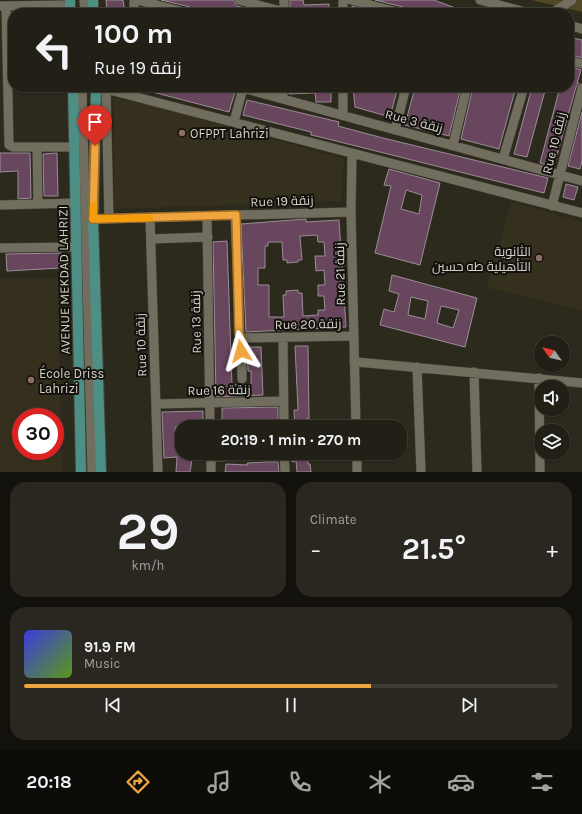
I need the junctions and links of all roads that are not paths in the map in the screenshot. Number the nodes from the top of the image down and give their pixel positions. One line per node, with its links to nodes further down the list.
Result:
1 (136, 0): 8 (street)
2 (239, 0): 9 (street)
3 (351, 0): 10 (street)
4 (480, 0): 11 (street)
5 (572, 0): 12 (street)
6 (72, 4): 7 (street)
7 (3, 6): 31 (street)
8 (168, 8)
9 (269, 8)
10 (382, 8)
11 (510, 8)
12 (560, 8)
13 (582, 88): 37 (street, Rue 10 زنقة)
14 (73, 92): 33 (main road, AVENUE MEKDAD LAHRIZI)
15 (82, 92): 73 (street)
16 (87, 92): 74 (street)
17 (100, 92): 49 (street)
18 (100, 92): 48 (main road)
19 (134, 92): 29 (street)
20 (240, 92): 29 (street)
21 (256, 92): 27 (street, Rue 3 زنقة)
22 (283, 92): 27 (street)
23 (343, 92): 28 (street)
24 (405, 92): 30 (street)
25 (466, 92): 32 (street)
26 (523, 92): 36 (street)
27 (283, 99): 28 (street, Rue 3 زنقة)
28 (342, 115): 30 (street, Rue 3 زنقة)
29 (234, 122): 35 (street)
30 (394, 130): 32 (street, Rue 3 زنقة)
31 (4, 136): 34 (street)
32 (453, 145): 36 (street, Rue 3 زنقة)
33 (74, 147): 34 (street); 39 (main road, AVENUE MEKDAD LAHRIZI)
34 (36, 148): 40 (street)
35 (352, 153): 42 (street); 43 (street, Rue 21 زنقة)
36 (503, 159): 37 (street, Rue 3 زنقة)
37 (560, 175): 38 (street, Rue 3 زنقة); 42 (street, Rue 10 زنقة)
38 (582, 181)
39 (76, 203): 40 (street); 52 (main road, AVENUE MEKDAD LAHRIZI)
40 (38, 204): 41 (street)
41 (0, 205)
42 (552, 206): 44 (street)
43 (351, 212): 45 (street, Rue 19 زنقة); 54 (street, Rue 21 زنقة)
44 (582, 213)
45 (236, 215): 46 (street, Rue 19 زنقة); 56 (street)
46 (207, 216): 47 (street, Rue 19 زنقة); 50 (street, Rue 13 زنقة)
47 (150, 218): 49 (street, Rue 19 زنقة); 51 (street, Rue 10 زنقة)
48 (93, 219): 49 (street, Rue 19 زنقة); 75 (main road)
49 (109, 219)
50 (208, 237): 51 (street); 64 (street, Rue 13 زنقة)
51 (151, 239): 65 (street, Rue 10 زنقة)
52 (76, 247): 53 (street); 72 (main road, AVENUE MEKDAD LAHRIZI)
53 (0, 248)
54 (354, 336): 55 (street, Rue 20 زنقة); 57 (street, Rue 21 زنقة)
55 (283, 337): 56 (street, Rue 20 زنقة); 63 (street)
56 (241, 338): 61 (street)
57 (354, 360): 58 (street); 68 (street, Rue 21 زنقة)
58 (417, 367): 59 (street); 80 (street)
59 (474, 372): 60 (street); 81 (street)
60 (539, 378): 62 (street); 82 (street)
61 (242, 379)
62 (582, 383)
63 (283, 402): 64 (street, Rue 16 زنقة); 67 (street)
64 (210, 403): 65 (street, Rue 16 زنقة); 66 (street, Rue 13 زنقة)
65 (156, 404): 76 (street, Rue 10 زنقة)
66 (210, 420)
67 (284, 420)
68 (356, 420)
69 (211, 460): 77 (street)
70 (284, 460): 78 (street)
71 (357, 460): 79 (street)
72 (81, 472)
73 (92, 472)
74 (97, 472)
75 (101, 472)
76 (158, 472)
77 (211, 472)
78 (285, 472)
79 (357, 472)
80 (421, 472)
81 (477, 472)
82 (540, 472)

